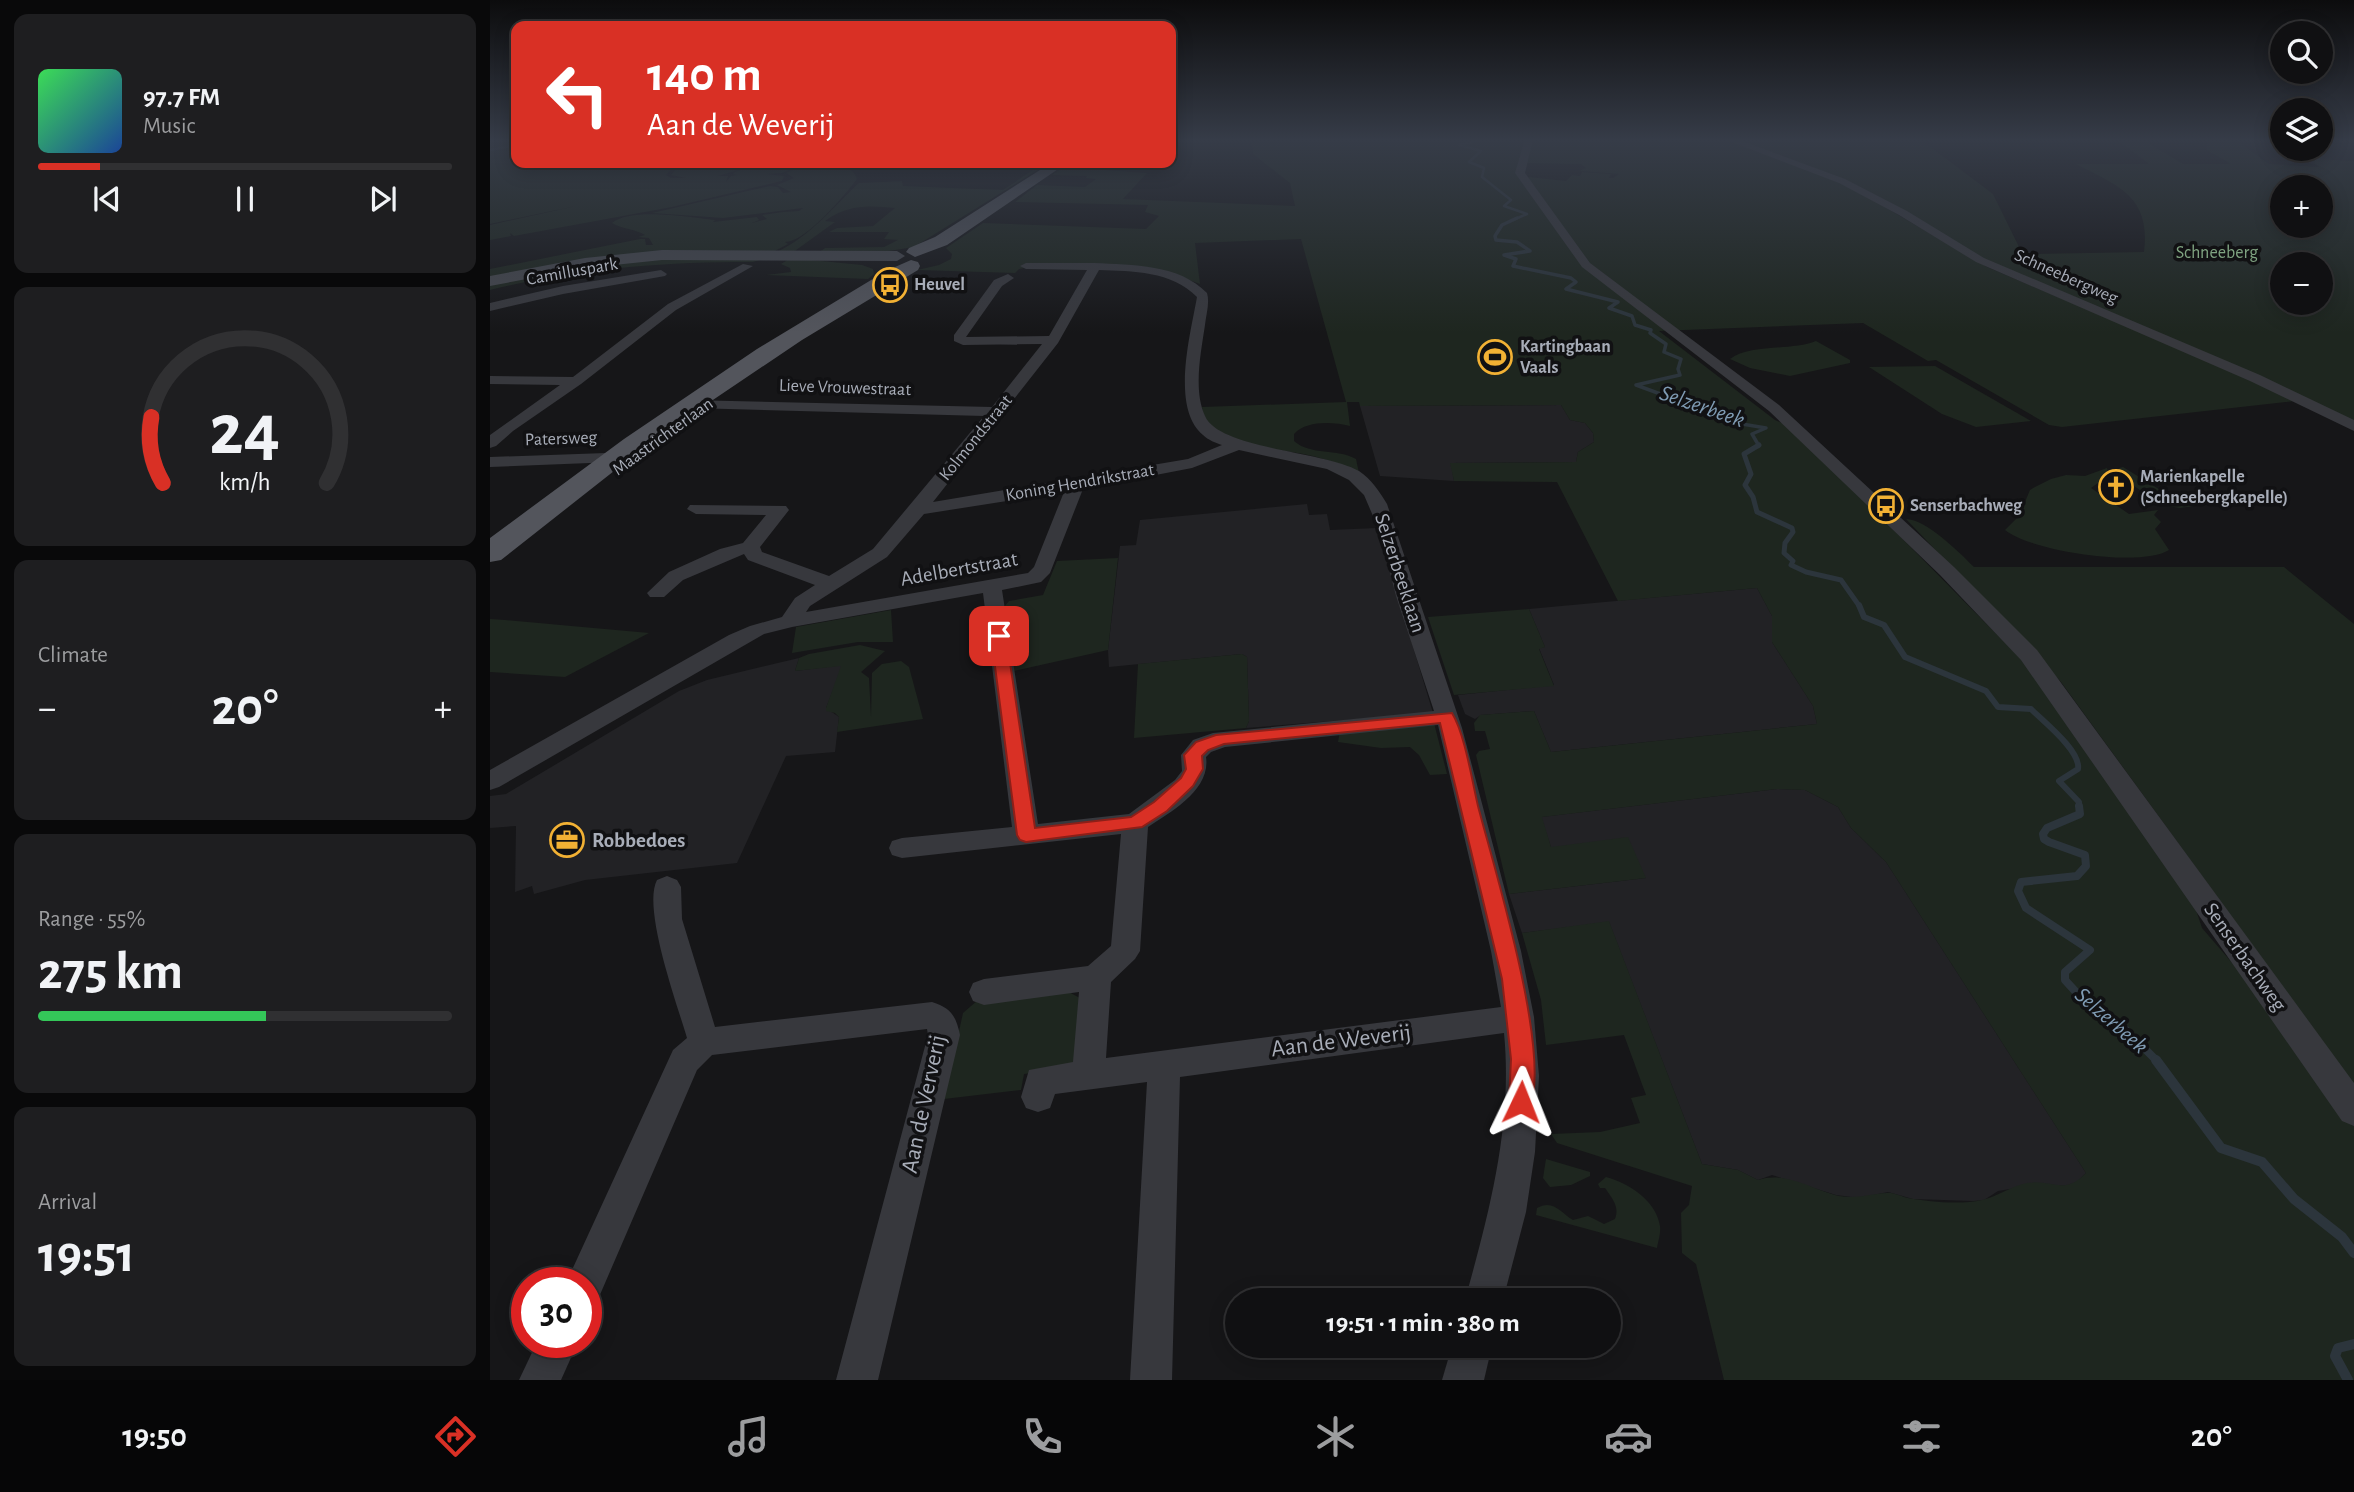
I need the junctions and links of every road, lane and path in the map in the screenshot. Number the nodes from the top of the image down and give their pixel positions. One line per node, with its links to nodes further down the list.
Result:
1 (996, 203): 4 (main road, Maastrichterlaan)
2 (1541, 203): 46 (street, Senserbachweg)
3 (1885, 203): 17 (street, Schneebergweg)
4 (908, 259): 10 (main road); 15 (main road, Maastrichterlaan)
5 (747, 266): 14 (street)
6 (1026, 266): 7 (street, Selzerbeeklaan)
7 (1094, 268): 12 (street, Kolmondstraat); 20 (street, Selzerbeeklaan)
8 (661, 274): 11 (street, Camilluspark)
9 (1008, 278): 12 (street)
10 (490, 281)
11 (490, 307)
12 (1053, 340): 16 (street, Kolmondstraat)
13 (490, 380): 14 (street)
14 (576, 382): 18 (street)
15 (700, 403): 16 (street, Lieve Vrouwestraat); 21 (main road, Maastrichterlaan)
16 (997, 412): 25 (street, Kolmondstraat)
17 (2354, 426)
18 (498, 428): 19 (street)
19 (490, 443)
20 (1238, 445): 23 (street, Koning Hendrikstraat); 33 (street, Selzerbeeklaan)
21 (625, 457): 22 (street, Patersweg); 27 (main road, Maastrichterlaan); 28 (main road, Maastrichterlaan)
22 (490, 461)
23 (1076, 485): 25 (street, Koning Hendrikstraat); 30 (street, Adelbertstraat)
24 (696, 509): 26 (street)
25 (918, 509): 29 (street, Kolmondstraat)
26 (750, 547): 29 (street); 31 (street)
27 (490, 553)
28 (490, 569)
29 (831, 584): 32 (street, Kolmondstraat)
30 (992, 587): 32 (street, Adelbertstraat); 36 (street)
31 (657, 593)
32 (790, 621): 34 (street)
33 (1447, 717): 35 (street); 41 (street, Selzerbeeklaan)
34 (490, 781)
35 (1135, 823): 36 (street); 39 (street)
36 (1026, 835): 37 (street)
37 (902, 848)
38 (667, 887): 42 (street)
39 (1096, 978): 40 (street); 44 (street)
40 (984, 992)
41 (1517, 1018): 43 (street, Aan de Weverij); 48 (street, Selzerbeeklaan)
42 (704, 1042): 47 (street); 52 (street, Aan de Ververij)
43 (1164, 1065): 44 (street, Aan de Weverij); 53 (street)
44 (1088, 1073): 45 (street, Aan de Weverij)
45 (1038, 1097)
46 (2354, 1110)
47 (591, 1267)
48 (1487, 1288)
49 (550, 1358): 51 (street)
50 (1469, 1358): 54 (street)
51 (540, 1380)
52 (857, 1380)
53 (1151, 1380)
54 (1463, 1380)

